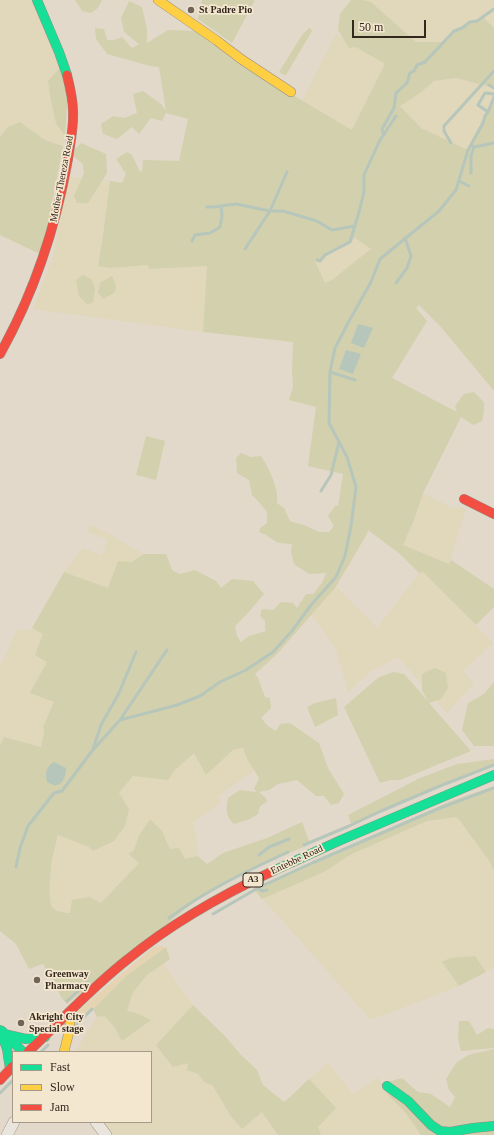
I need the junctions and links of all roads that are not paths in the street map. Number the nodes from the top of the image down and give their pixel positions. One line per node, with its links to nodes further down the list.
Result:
1 (37, 0): 4 (street, Mother Thereza Road)
2 (158, 0): 3 (street)
3 (291, 92)
4 (0, 354)
5 (464, 499): 6 (street)
6 (494, 514)
7 (494, 775): 8 (street, Entebbe Road / A3)
8 (70, 1011): 10 (street, Entebbe Road / A3); 13 (street)
9 (1, 1031): 10 (street); 11 (street); 14 (street)
10 (45, 1037): 12 (street, A3)
11 (22, 1051)
12 (29, 1051)
13 (64, 1051)
14 (12, 1068): 15 (street)
15 (0, 1080)
16 (386, 1086): 19 (street)
17 (13, 1123): 20 (street)
18 (97, 1123): 21 (street)
19 (494, 1126)
20 (7, 1135)
21 (106, 1135)

